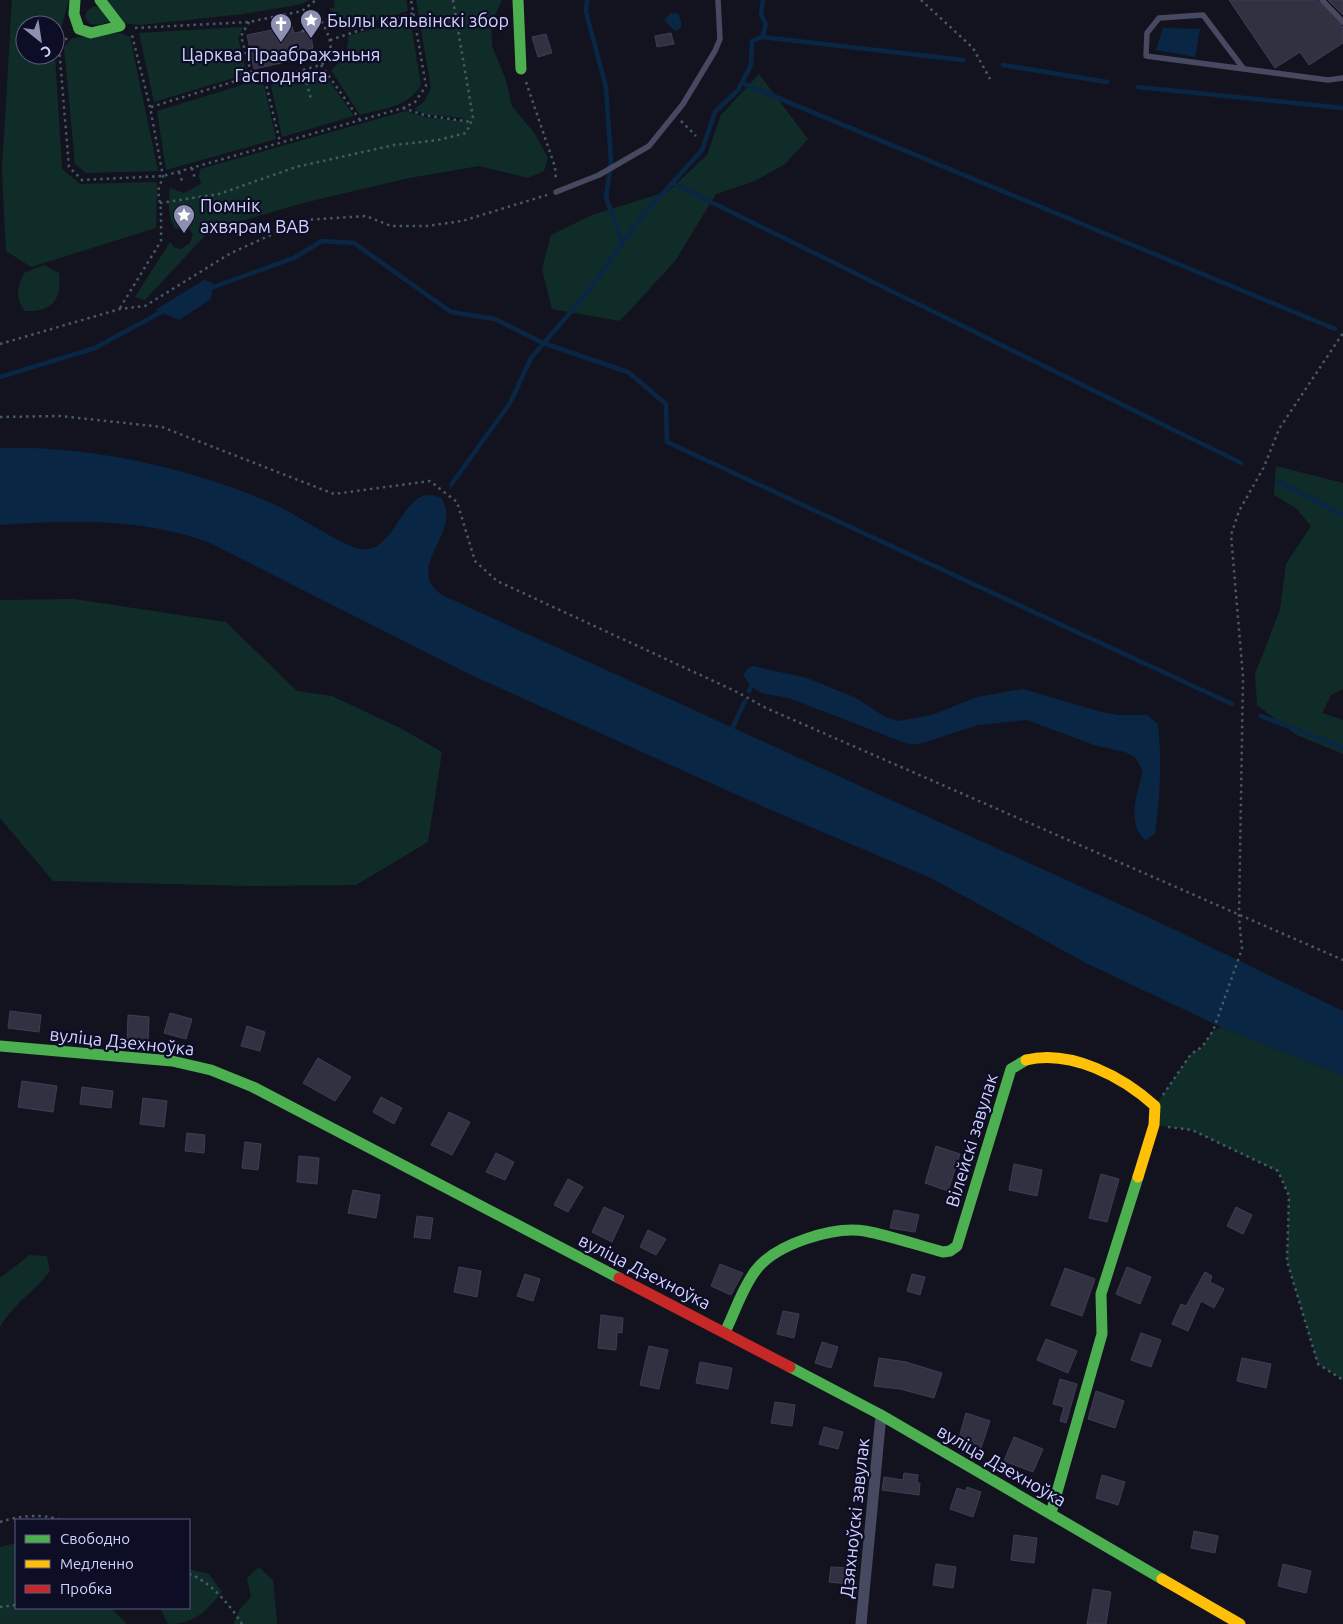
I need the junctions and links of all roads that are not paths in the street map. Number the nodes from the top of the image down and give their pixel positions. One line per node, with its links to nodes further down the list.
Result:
1 (75, 0): 2 (street)
2 (100, 0)
3 (518, 0): 7 (street)
4 (718, 0): 10 (lane)
5 (1322, 0): 6 (lane)
6 (1343, 22)
7 (521, 68)
8 (1243, 68): 8 (lane); 9 (lane)
9 (1343, 78)
10 (556, 192)
11 (0, 1046): 12 (street, вуліца Дзехноўка)
12 (725, 1332): 13 (street, вуліца Дзехноўка); 14 (street, Вілейскі завулак)
13 (881, 1415): 14 (street, вуліца Дзехноўка); 15 (street, Дзяхноўскі завулак)
14 (1051, 1513): 16 (street, вуліца Дзехноўка)
15 (861, 1624)
16 (1240, 1624)

